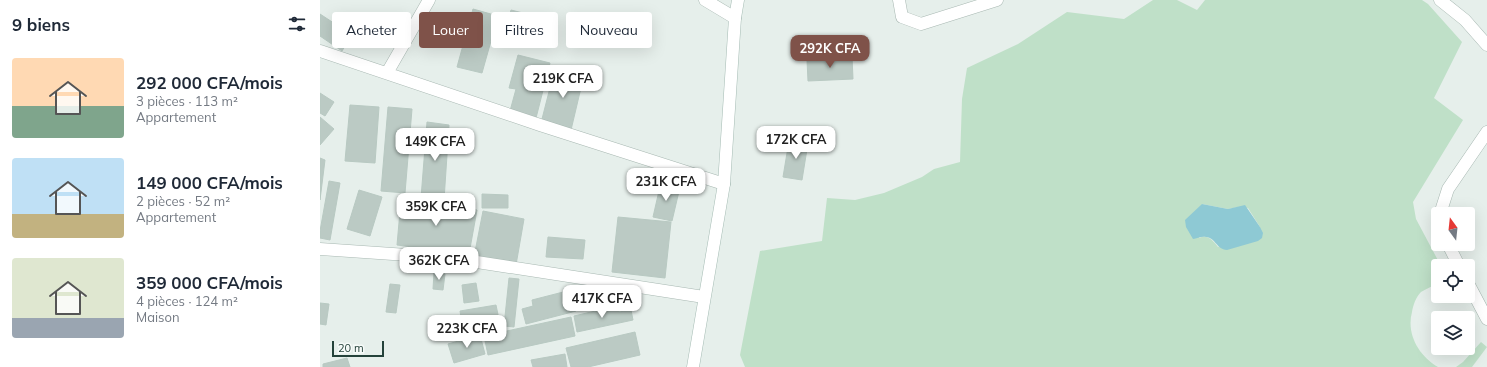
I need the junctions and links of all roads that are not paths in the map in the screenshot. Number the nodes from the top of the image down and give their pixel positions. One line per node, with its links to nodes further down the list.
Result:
1 (429, 0): 10 (street)
2 (705, 0): 7 (street)
3 (738, 0): 7 (street)
4 (900, 0): 5 (street)
5 (998, 0)
6 (1440, 0): 8 (street)
7 (735, 18): 12 (street)
8 (1487, 45)
9 (320, 51): 10 (street)
10 (387, 73): 12 (street)
11 (1487, 132): 13 (street)
12 (724, 184): 16 (street)
13 (1442, 207)
14 (320, 249): 16 (street)
15 (1475, 296): 17 (street)
16 (704, 297): 18 (street)
17 (1487, 319)
18 (693, 367)

